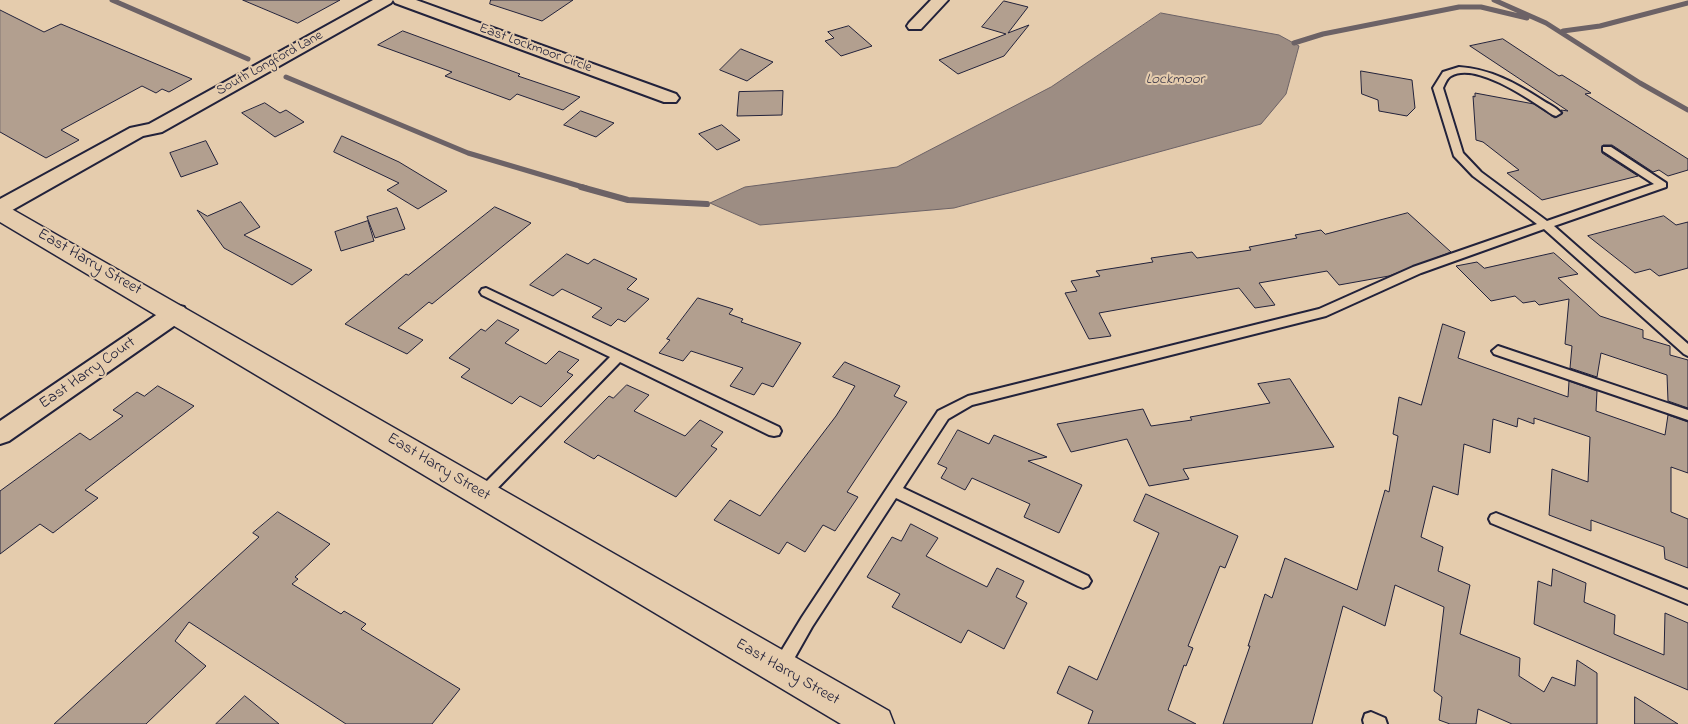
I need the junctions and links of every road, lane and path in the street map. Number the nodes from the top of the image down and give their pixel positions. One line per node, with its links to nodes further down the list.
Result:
1 (385, 0): 8 (street, South Longford Lane)
2 (401, 0): 5 (street, East Lockmoor Circle)
3 (940, 0): 4 (street)
4 (916, 26)
5 (670, 98)
6 (1556, 113): 9 (lane)
7 (1607, 149): 9 (lane)
8 (0, 210): 11 (main road, East Harry Street)
9 (1546, 225): 13 (lane); 18 (lane)
10 (486, 292): 14 (lane)
11 (176, 313): 17 (street, East Harry Court); 19 (main road, East Harry Street)
12 (1498, 351): 15 (lane)
13 (1688, 351)
14 (619, 356): 16 (lane); 19 (lane)
15 (1688, 415)
16 (774, 431)
17 (0, 434)
18 (895, 491): 21 (lane); 23 (lane)
19 (482, 495): 23 (main road, East Harry Street)
20 (1496, 519): 22 (lane)
21 (1083, 581)
22 (1688, 597)
23 (780, 669): 24 (main road, East Harry Street)
24 (876, 724)

